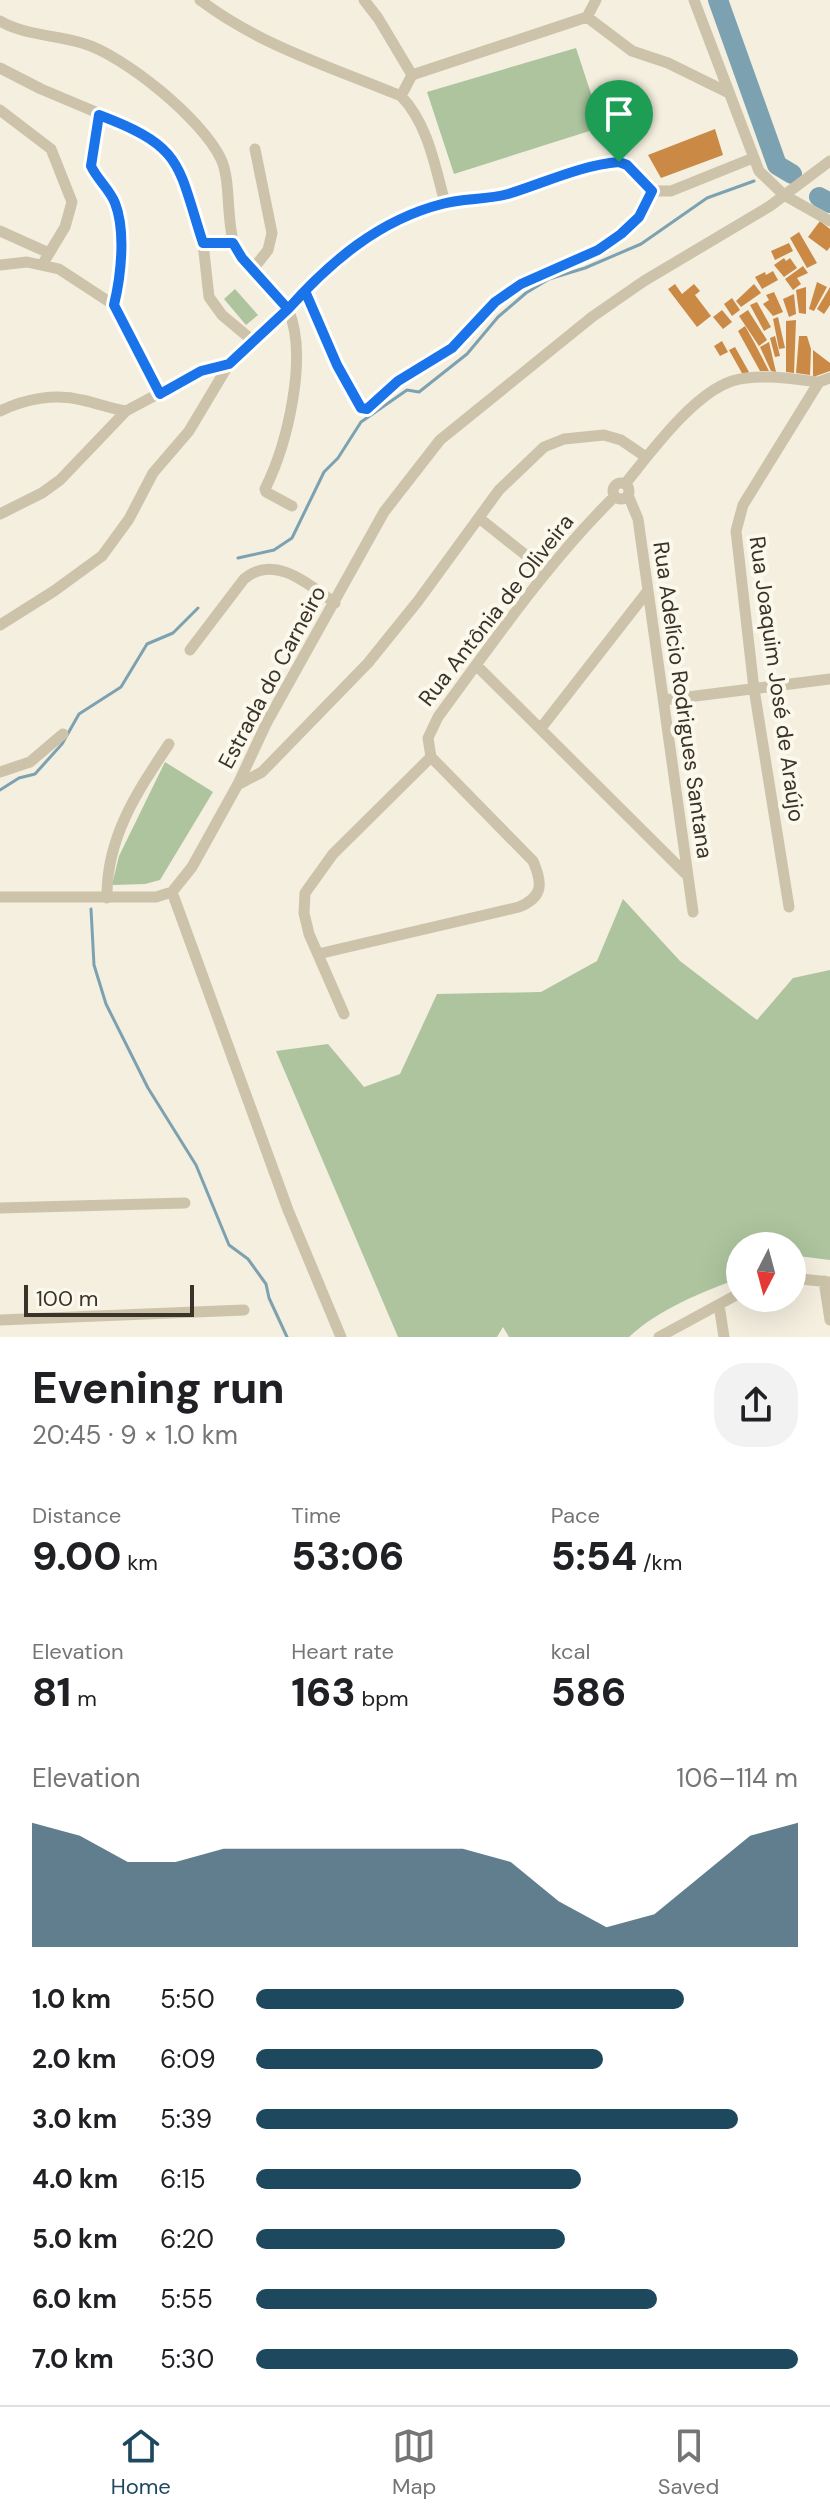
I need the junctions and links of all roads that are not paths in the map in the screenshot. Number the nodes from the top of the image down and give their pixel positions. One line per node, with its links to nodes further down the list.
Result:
1 (200, 0): 10 (street)
2 (364, 0): 8 (street)
3 (596, 0): 5 (street)
4 (694, 0): 9 (street)
5 (587, 17): 8 (street); 9 (street)
6 (0, 21): 22 (street)
7 (0, 68): 12 (street)
8 (412, 75): 10 (street)
9 (729, 93): 14 (street)
10 (401, 96): 18 (street)
11 (0, 110): 23 (street)
12 (99, 115): 21 (street); 28 (street)
13 (255, 149): 26 (street)
14 (753, 158): 16 (street); 17 (street)
15 (830, 161): 17 (street, Estrada do Carneiro)
16 (652, 191): 18 (street); 27 (street)
17 (784, 195): 19 (street); 43 (street, Estrada do Carneiro)
18 (445, 203): 27 (street)
19 (830, 221)
20 (0, 231): 23 (street)
21 (203, 243): 22 (street); 30 (street)
22 (233, 243): 26 (street)
23 (49, 253): 25 (street)
24 (0, 265): 25 (street)
25 (42, 265): 28 (street)
26 (253, 269): 29 (street)
27 (305, 291): 29 (street)
28 (114, 305): 33 (street)
29 (288, 309): 30 (street); 38 (street)
30 (253, 341): 31 (street)
31 (229, 364): 33 (street); 44 (street)
32 (824, 380): 36 (street); 48 (street, Rua Joaquim José de Araújo)
33 (160, 394): 35 (street)
34 (0, 411): 35 (street)
35 (126, 411): 39 (street)
36 (646, 457): 37 (street); 40 (street)
37 (627, 489): 41 (street, Rua Antônia de Oliveira); 42 (street, Rua Adelício Rodrigues Santana)
38 (292, 506)
39 (0, 514)
40 (479, 518): 41 (street); 55 (street)
41 (547, 572): 46 (street, Rua Antônia de Oliveira)
42 (647, 592): 49 (street, Rua Adelício Rodrigues Santana); 50 (street)
43 (335, 603): 45 (street); 55 (street, Estrada do Carneiro)
44 (0, 625)
45 (190, 650)
46 (476, 665): 50 (street); 53 (street, Rua Antônia de Oliveira)
47 (830, 679): 48 (street)
48 (754, 689): 49 (street); 60 (street, Rua Joaquim José de Araújo)
49 (664, 700): 56 (street, Rua Adelício Rodrigues Santana)
50 (541, 728): 56 (street)
51 (63, 734): 54 (street)
52 (169, 744): 59 (street)
53 (431, 757): 62 (street); 62 (street)
54 (0, 772)
55 (238, 784): 57 (street, Estrada do Carneiro)
56 (687, 874): 61 (street, Rua Adelício Rodrigues Santana)
57 (172, 892): 59 (street); 73 (street)
58 (0, 897): 59 (street)
59 (107, 898)
60 (789, 907)
61 (693, 912)
62 (318, 954): 63 (street)
63 (344, 1014)
64 (185, 1203): 65 (street)
65 (0, 1208)
66 (806, 1279): 67 (street)
67 (827, 1281): 72 (street)
68 (726, 1301): 69 (street)
69 (719, 1305): 74 (street); 75 (street)
70 (244, 1310): 71 (street)
71 (0, 1320)
72 (830, 1320)
73 (341, 1337)
74 (659, 1337)
75 (724, 1337)

